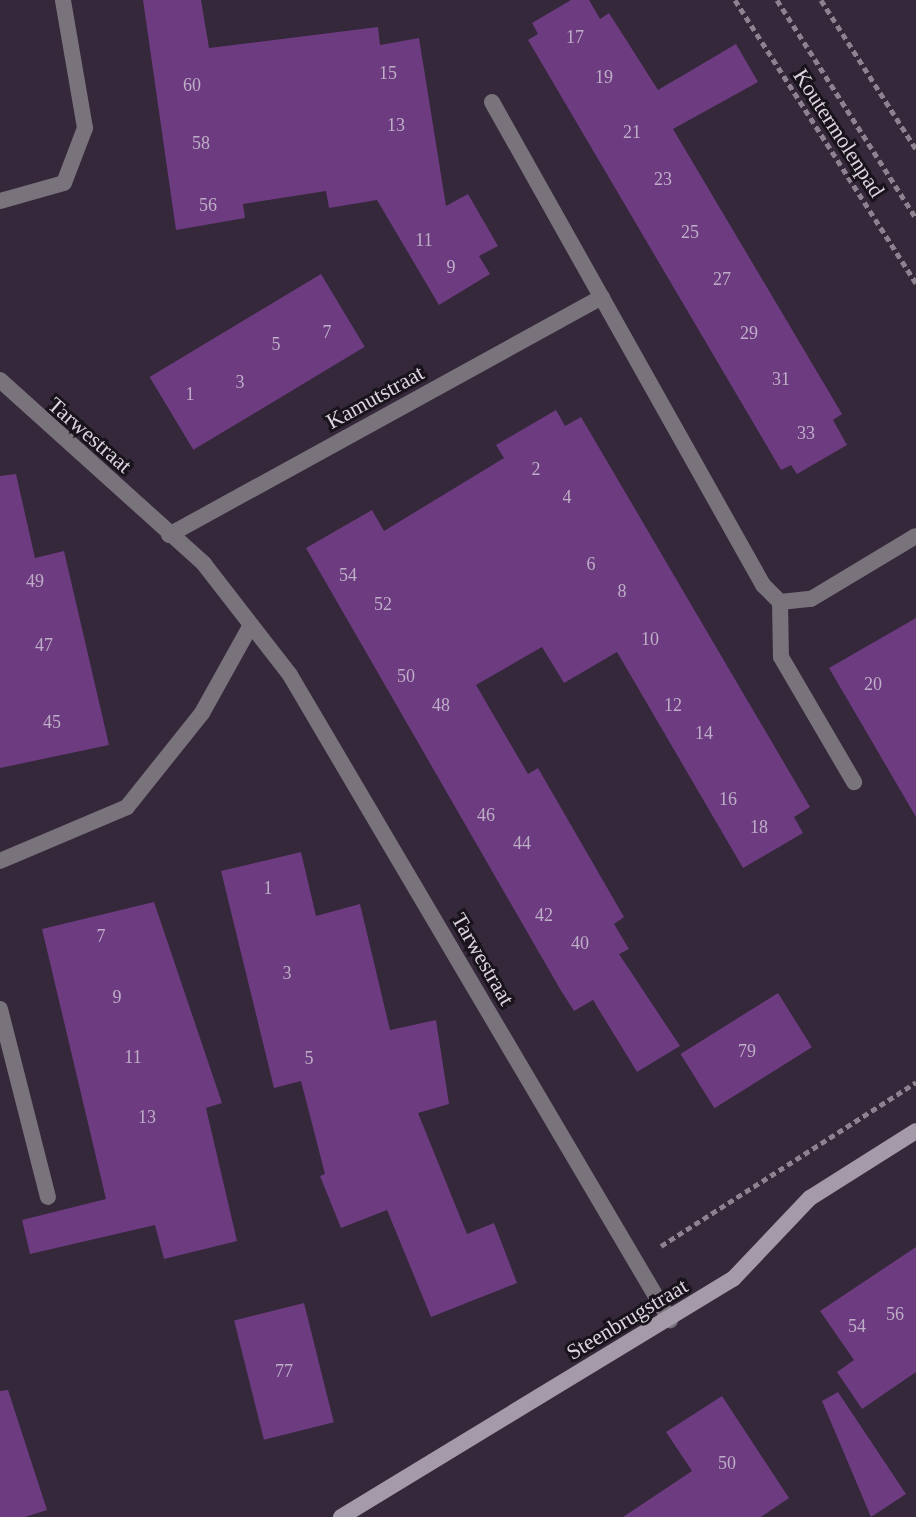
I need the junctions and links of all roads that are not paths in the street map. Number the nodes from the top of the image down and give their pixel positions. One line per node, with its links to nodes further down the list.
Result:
1 (63, 0): 3 (street)
2 (492, 102): 4 (street)
3 (0, 201)
4 (602, 297): 6 (street, Kamutstraat); 8 (street)
5 (0, 380): 6 (street, Tarwestraat)
6 (169, 535): 9 (street, Tarwestraat)
7 (916, 536): 8 (street)
8 (780, 602): 10 (street)
9 (251, 625): 11 (street); 15 (street, Tarwestraat)
10 (854, 782)
11 (0, 861)
12 (0, 1009): 14 (street)
13 (916, 1131): 15 (street, Steenbrugstraat)
14 (48, 1197)
15 (670, 1320): 16 (street, Steenbrugstraat)
16 (341, 1517)

